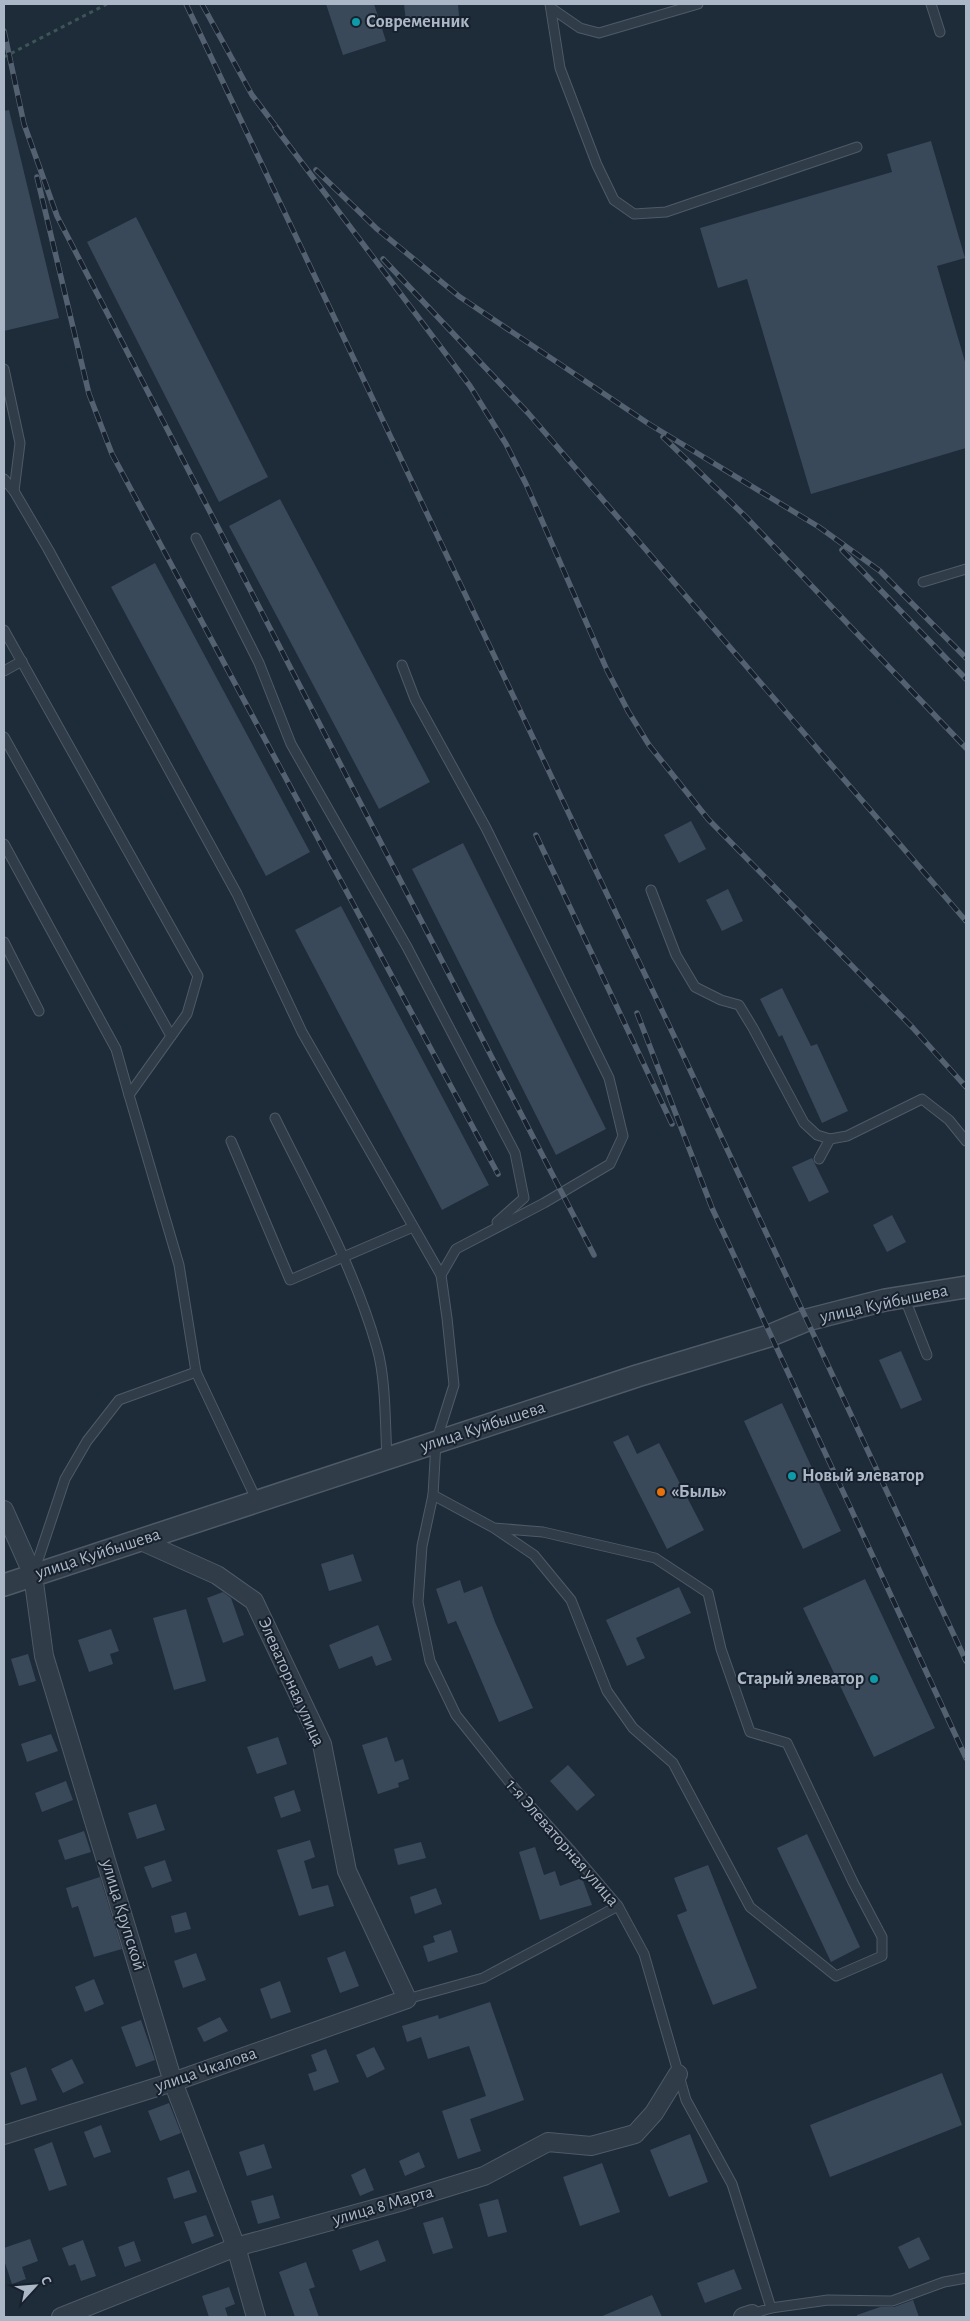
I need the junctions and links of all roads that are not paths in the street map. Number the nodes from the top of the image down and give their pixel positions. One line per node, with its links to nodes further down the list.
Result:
1 (698, 4): 3 (lane)
2 (932, 4): 4 (lane)
3 (551, 6): 5 (lane)
4 (940, 32)
5 (857, 147)
6 (4, 369): 8 (lane)
7 (4, 479): 8 (lane)
8 (14, 491): 28 (lane)
9 (196, 538): 29 (lane)
10 (966, 570): 11 (lane)
11 (923, 582)
12 (4, 630): 13 (lane)
13 (22, 661): 15 (lane); 21 (lane)
14 (402, 665): 29 (lane)
15 (4, 671)
16 (4, 738): 21 (lane)
17 (4, 844): 22 (lane)
18 (650, 890): 24 (lane)
19 (4, 942): 20 (lane)
20 (39, 1011)
21 (171, 1036): 22 (lane)
22 (129, 1095): 35 (lane)
23 (275, 1118): 30 (lane)
24 (830, 1139): 26 (lane); 27 (lane)
25 (232, 1141): 30 (lane)
26 (966, 1141)
27 (819, 1159)
28 (413, 1227): 30 (lane); 31 (lane)
29 (488, 1231): 31 (lane)
30 (344, 1257): 37 (lane)
31 (441, 1275): 36 (lane, 1-я Элеваторная улица)
32 (966, 1287): 33 (street, улица Куйбышева)
33 (905, 1299): 34 (lane); 36 (street, улица Куйбышева)
34 (927, 1355)
35 (196, 1372): 39 (lane); 43 (lane)
36 (436, 1442): 37 (street, улица Куйбышева); 38 (lane, 1-я Элеваторная улица)
37 (387, 1459): 39 (street, улица Куйбышева)
38 (433, 1495): 41 (lane); 45 (lane, 1-я Элеваторная улица)
39 (257, 1502): 42 (street, улица Куйбышева)
40 (4, 1510): 43 (street, улица Крупской)
41 (494, 1528): 41 (lane)
42 (139, 1540): 43 (street, улица Куйбышева); 46 (street, Элеваторная улица)
43 (33, 1575): 44 (street, улица Куйбышева); 48 (street, улица Крупской)
44 (4, 1585)
45 (618, 1906): 46 (lane); 47 (lane, 1-я Элеваторная улица)
46 (407, 1999): 48 (street, улица Чкалова)
47 (678, 2074): 50 (street, улица 8 Марта); 52 (lane, 1-я Элеваторная улица)
48 (173, 2082): 49 (street, улица Чкалова); 50 (street, улица Крупской)
49 (4, 2135)
50 (236, 2247): 54 (street, улица 8 Марта); 55 (street, улица Крупской)
51 (966, 2278): 52 (lane)
52 (771, 2308): 53 (lane)
53 (747, 2316)
54 (61, 2317)
55 (256, 2317)

